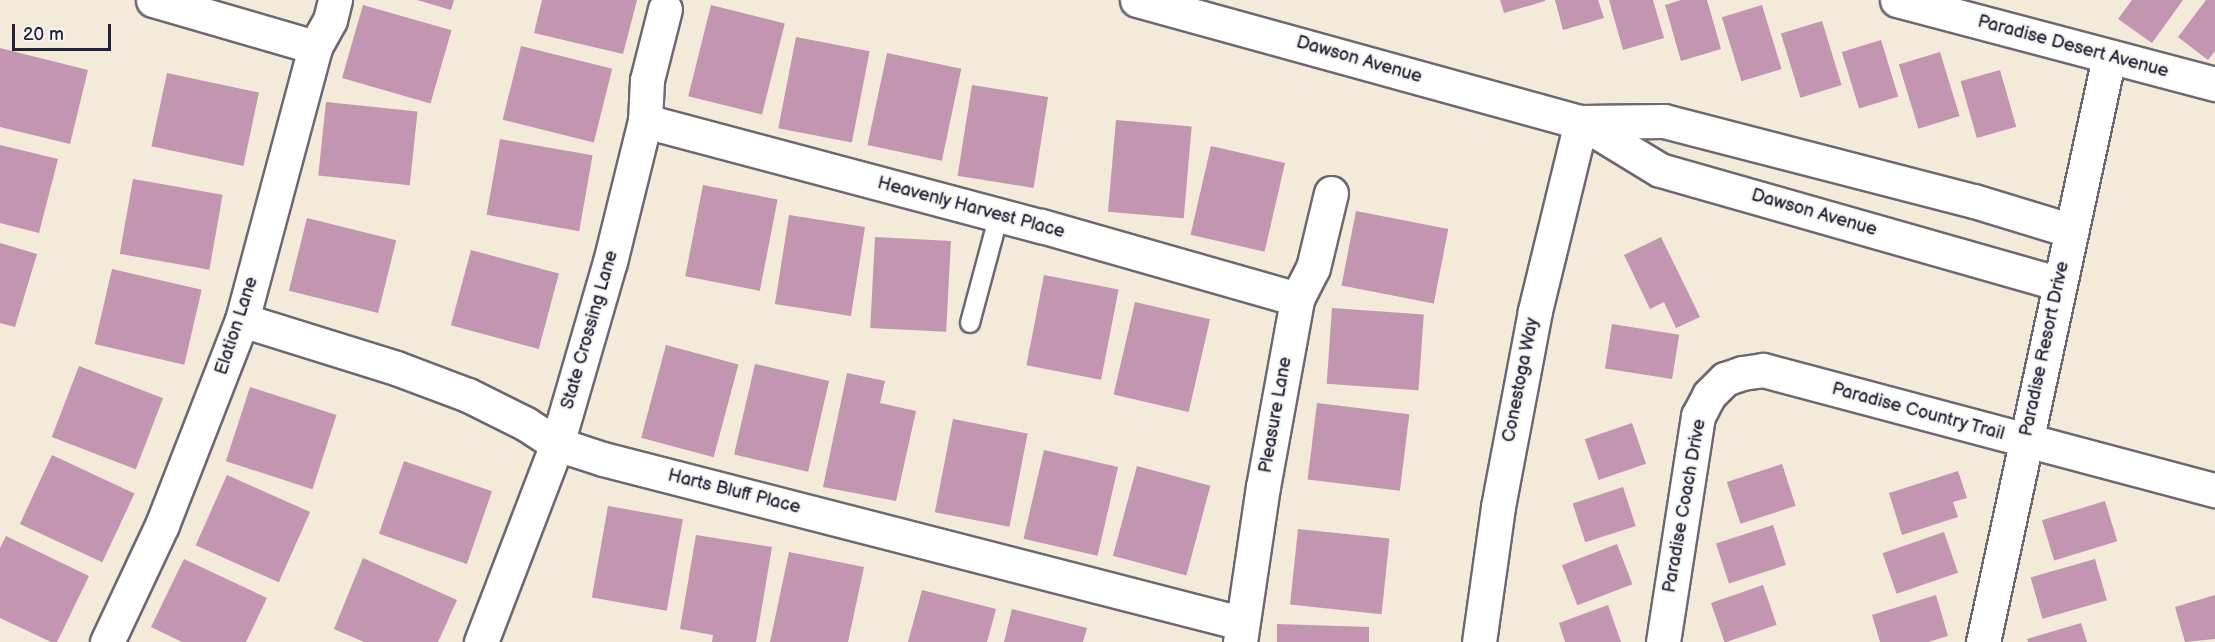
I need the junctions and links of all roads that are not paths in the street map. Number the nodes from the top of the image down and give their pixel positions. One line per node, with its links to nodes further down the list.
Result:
1 (153, 0): 7 (street)
2 (335, 0): 7 (street, Elation Lane)
3 (1137, 0): 11 (street, Dawson Avenue)
4 (1897, 0): 6 (street, Paradise Desert Avenue)
5 (665, 9): 10 (street, State Crossing Lane)
6 (1973, 9): 8 (street, Paradise Desert Avenue)
7 (315, 48): 17 (street, Elation Lane)
8 (2109, 57): 9 (street, Paradise Desert Avenue); 14 (street, Paradise Resort Drive)
9 (2215, 84)
10 (645, 120): 13 (street, Heavenly Harvest Place); 21 (street, State Crossing Lane)
11 (1581, 122): 14 (street, Dawson Avenue); 15 (street, Dawson Avenue); 26 (street, Conestoga Way)
12 (1331, 193): 16 (street, Pleasure Lane)
13 (999, 215): 16 (street, Heavenly Harvest Place); 18 (lane)
14 (2072, 231): 15 (street, Paradise Resort Drive)
15 (2058, 283): 20 (street, Paradise Resort Drive)
16 (1297, 298): 23 (street, Pleasure Lane)
17 (242, 320): 21 (street, Harts Bluff Place); 24 (street, Elation Lane)
18 (969, 323)
19 (1725, 379): 20 (street, Paradise Country Trail); 27 (street, Paradise Coach Drive)
20 (2025, 441): 22 (street, Paradise Country Trail); 28 (street, Paradise Resort Drive)
21 (557, 444): 23 (street, Harts Bluff Place); 25 (street, State Crossing Lane)
22 (2215, 490)
23 (1240, 632)
24 (107, 642)
25 (481, 642)
26 (1479, 642)
27 (1664, 642)
28 (1983, 642)

